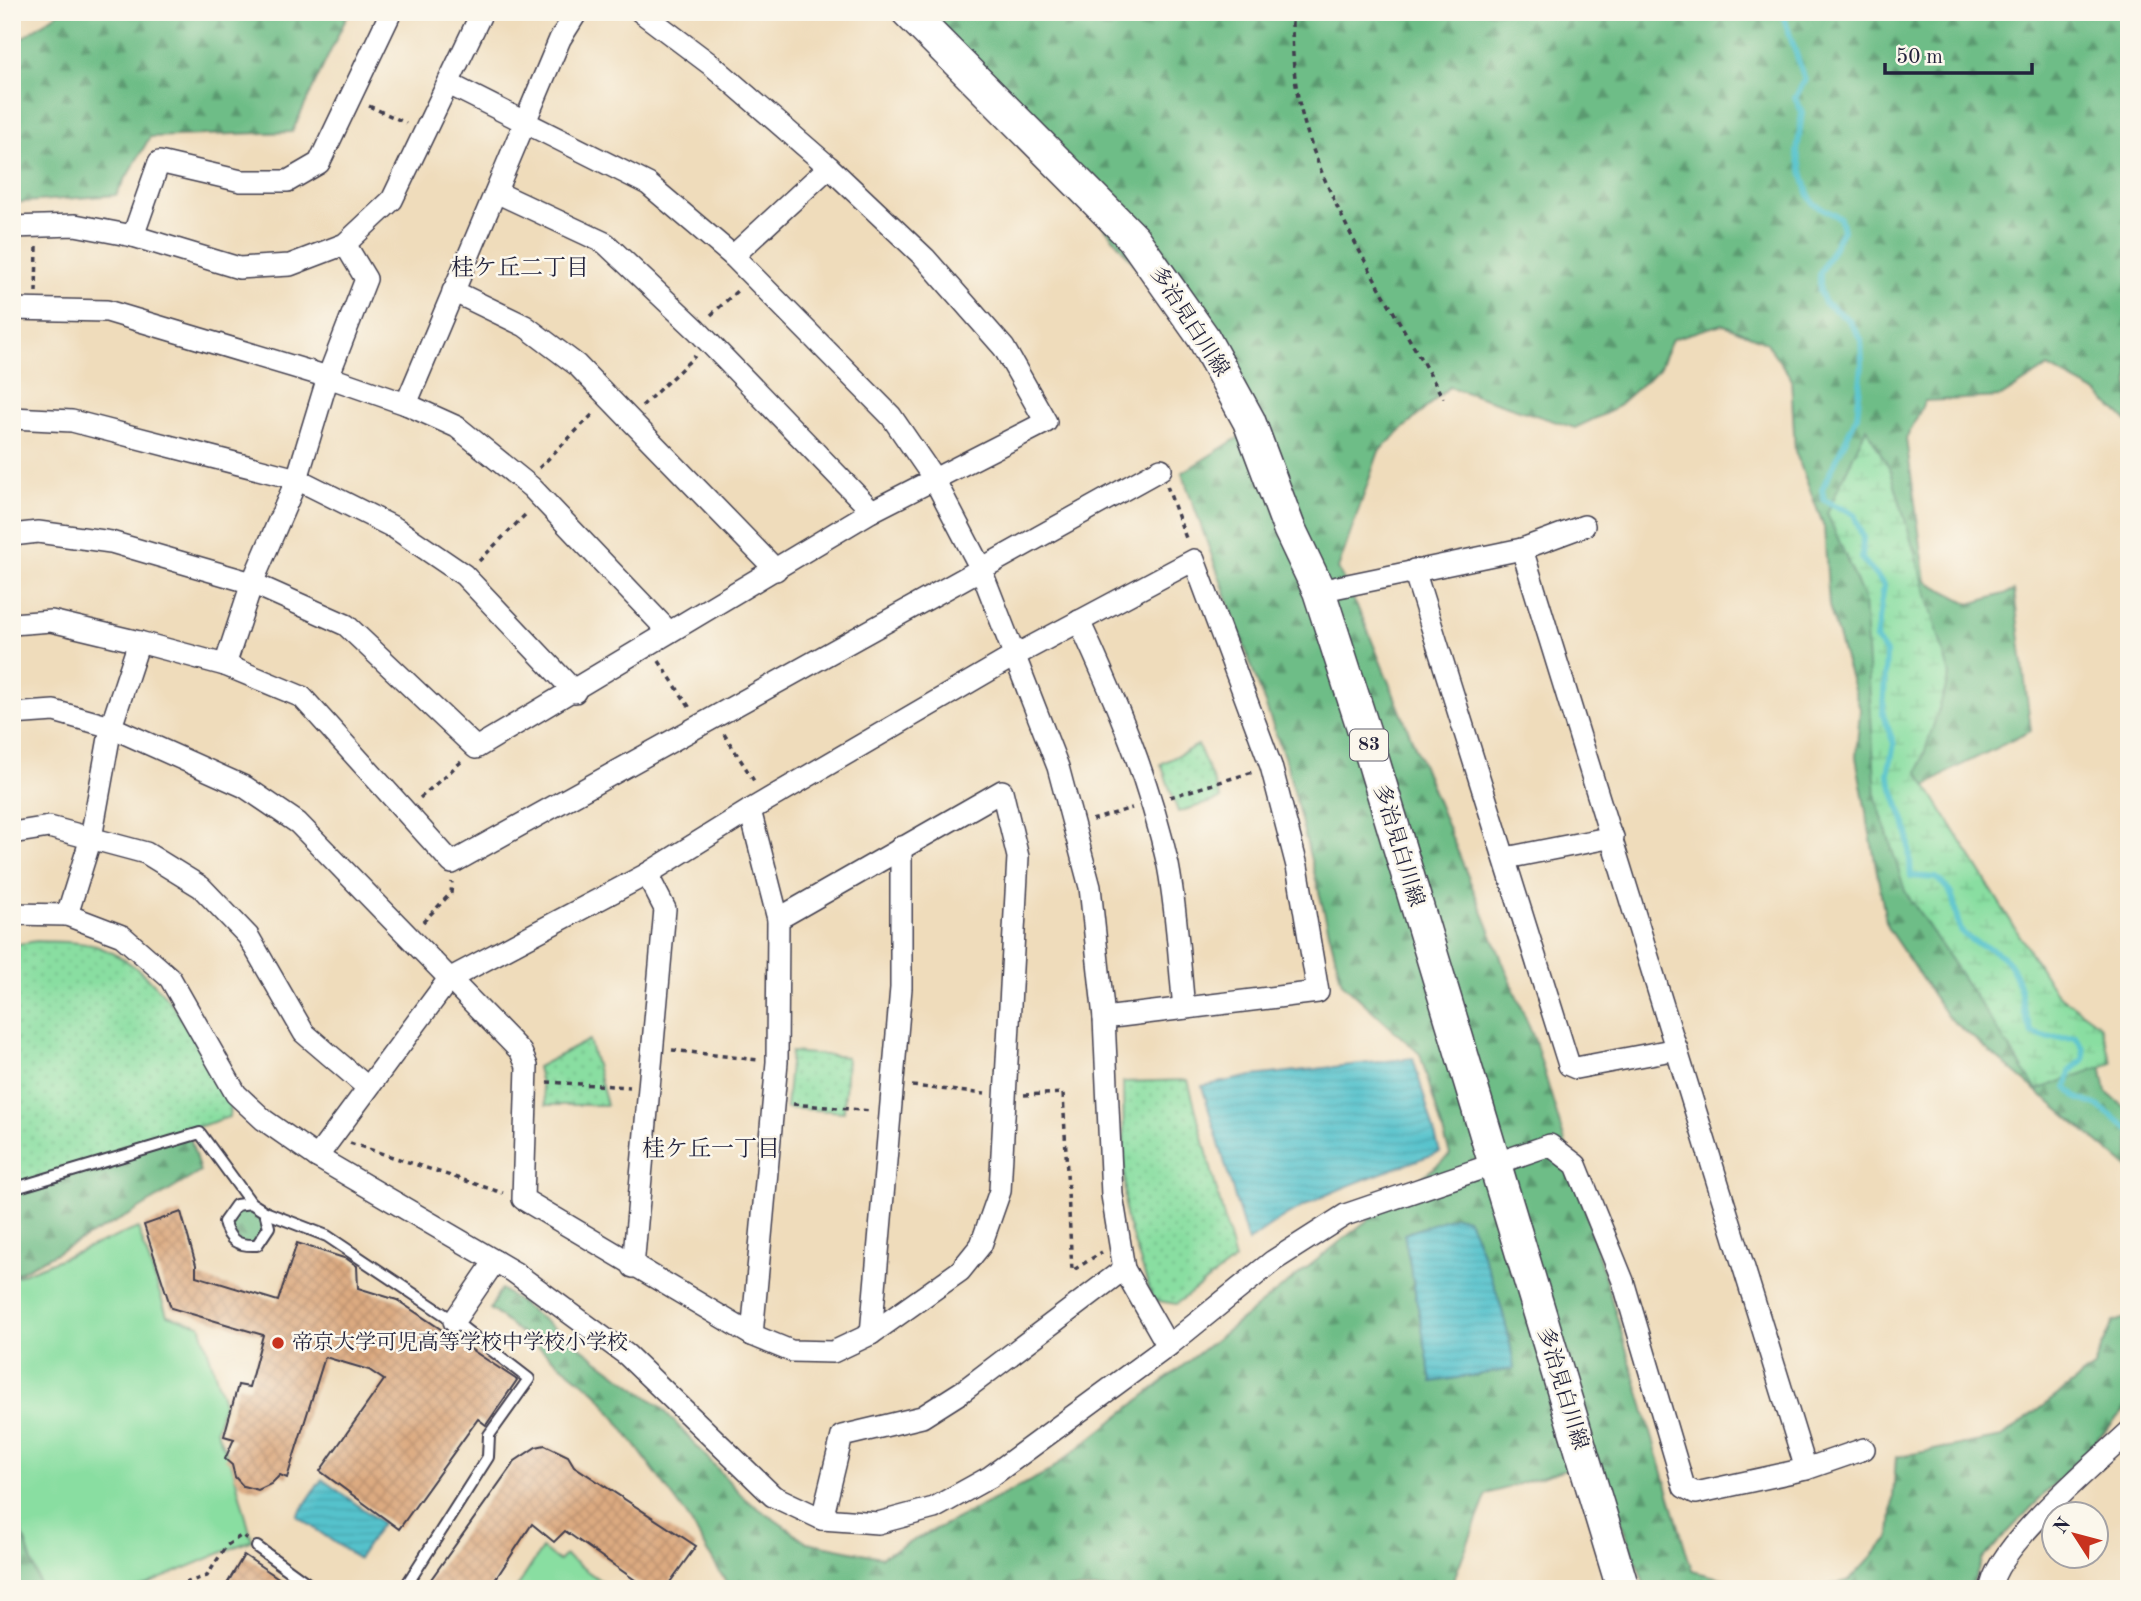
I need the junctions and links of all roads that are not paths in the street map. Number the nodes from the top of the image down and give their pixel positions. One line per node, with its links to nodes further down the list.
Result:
1 (391, 12): 11 (street)
2 (482, 12): 6 (street)
3 (577, 12): 7 (street)
4 (641, 12): 8 (street)
5 (908, 12): 30 (main road, 多治見白川線 / 83)
6 (449, 84): 7 (street); 12 (street)
7 (525, 123): 9 (street); 13 (street)
8 (829, 167): 13 (street); 20 (street)
9 (496, 192): 14 (street); 22 (street)
10 (12, 228): 11 (street)
11 (133, 236): 12 (street)
12 (345, 244): 16 (street)
13 (733, 256): 20 (street)
14 (453, 291): 17 (street); 27 (street)
15 (12, 309): 16 (street)
16 (328, 377): 17 (street); 21 (street)
17 (406, 404): 33 (street)
18 (12, 418): 21 (street)
19 (1161, 469): 26 (street)
20 (933, 477): 22 (street); 26 (street)
21 (297, 479): 29 (street); 37 (street)
22 (872, 510): 27 (street)
23 (1584, 526): 25 (street)
24 (12, 535): 29 (street)
25 (1522, 549): 28 (street); 42 (street)
26 (980, 567): 35 (street); 36 (street)
27 (776, 570): 33 (street)
28 (1414, 570): 30 (street); 45 (street)
29 (252, 583): 36 (street); 37 (street)
30 (1319, 591): 56 (main road, 多治見白川線 / 83)
31 (1079, 621): 35 (street); 51 (street); 51 (street)
32 (12, 624): 34 (street)
33 (669, 632): 37 (street)
34 (139, 642): 36 (street); 39 (street)
35 (1014, 656): 40 (street); 52 (street)
36 (225, 665)
37 (575, 692)
38 (12, 714): 39 (street)
39 (111, 727): 43 (street); 50 (street)
40 (758, 805): 46 (street); 49 (street)
41 (12, 833): 43 (street)
42 (1613, 837): 45 (street); 53 (street)
43 (91, 838): 48 (street); 54 (street)
44 (901, 846): 49 (street); 64 (street); 64 (street)
45 (1506, 858): 53 (street)
46 (647, 874): 50 (street); 61 (street)
47 (12, 914): 48 (street)
48 (67, 915): 55 (street)
49 (778, 919): 65 (street)
50 (449, 979): 54 (street); 61 (street)
51 (1184, 1008): 52 (street)
52 (1104, 1018): 62 (street)
53 (1677, 1049): 69 (street)
54 (367, 1087): 55 (street)
55 (317, 1157): 60 (street)
56 (1493, 1165): 66 (street); 69 (street); 74 (main road, 多治見白川線 / 83)
57 (12, 1189): 58 (lane)
58 (251, 1203): 59 (lane); 59 (lane)
59 (265, 1212): 63 (lane)
60 (495, 1261): 63 (street); 70 (street)
61 (633, 1267): 65 (street)
62 (1124, 1269): 66 (street); 70 (street)
63 (454, 1321): 73 (lane)
64 (871, 1334): 65 (street)
65 (752, 1335)
66 (1168, 1346): 70 (street)
67 (2129, 1432): 75 (street)
68 (1864, 1449): 69 (street)
69 (1806, 1469)
70 (822, 1519)
71 (257, 1547): 72 (lane)
72 (315, 1589)
73 (404, 1589)
74 (1623, 1589)
75 (1991, 1589)

